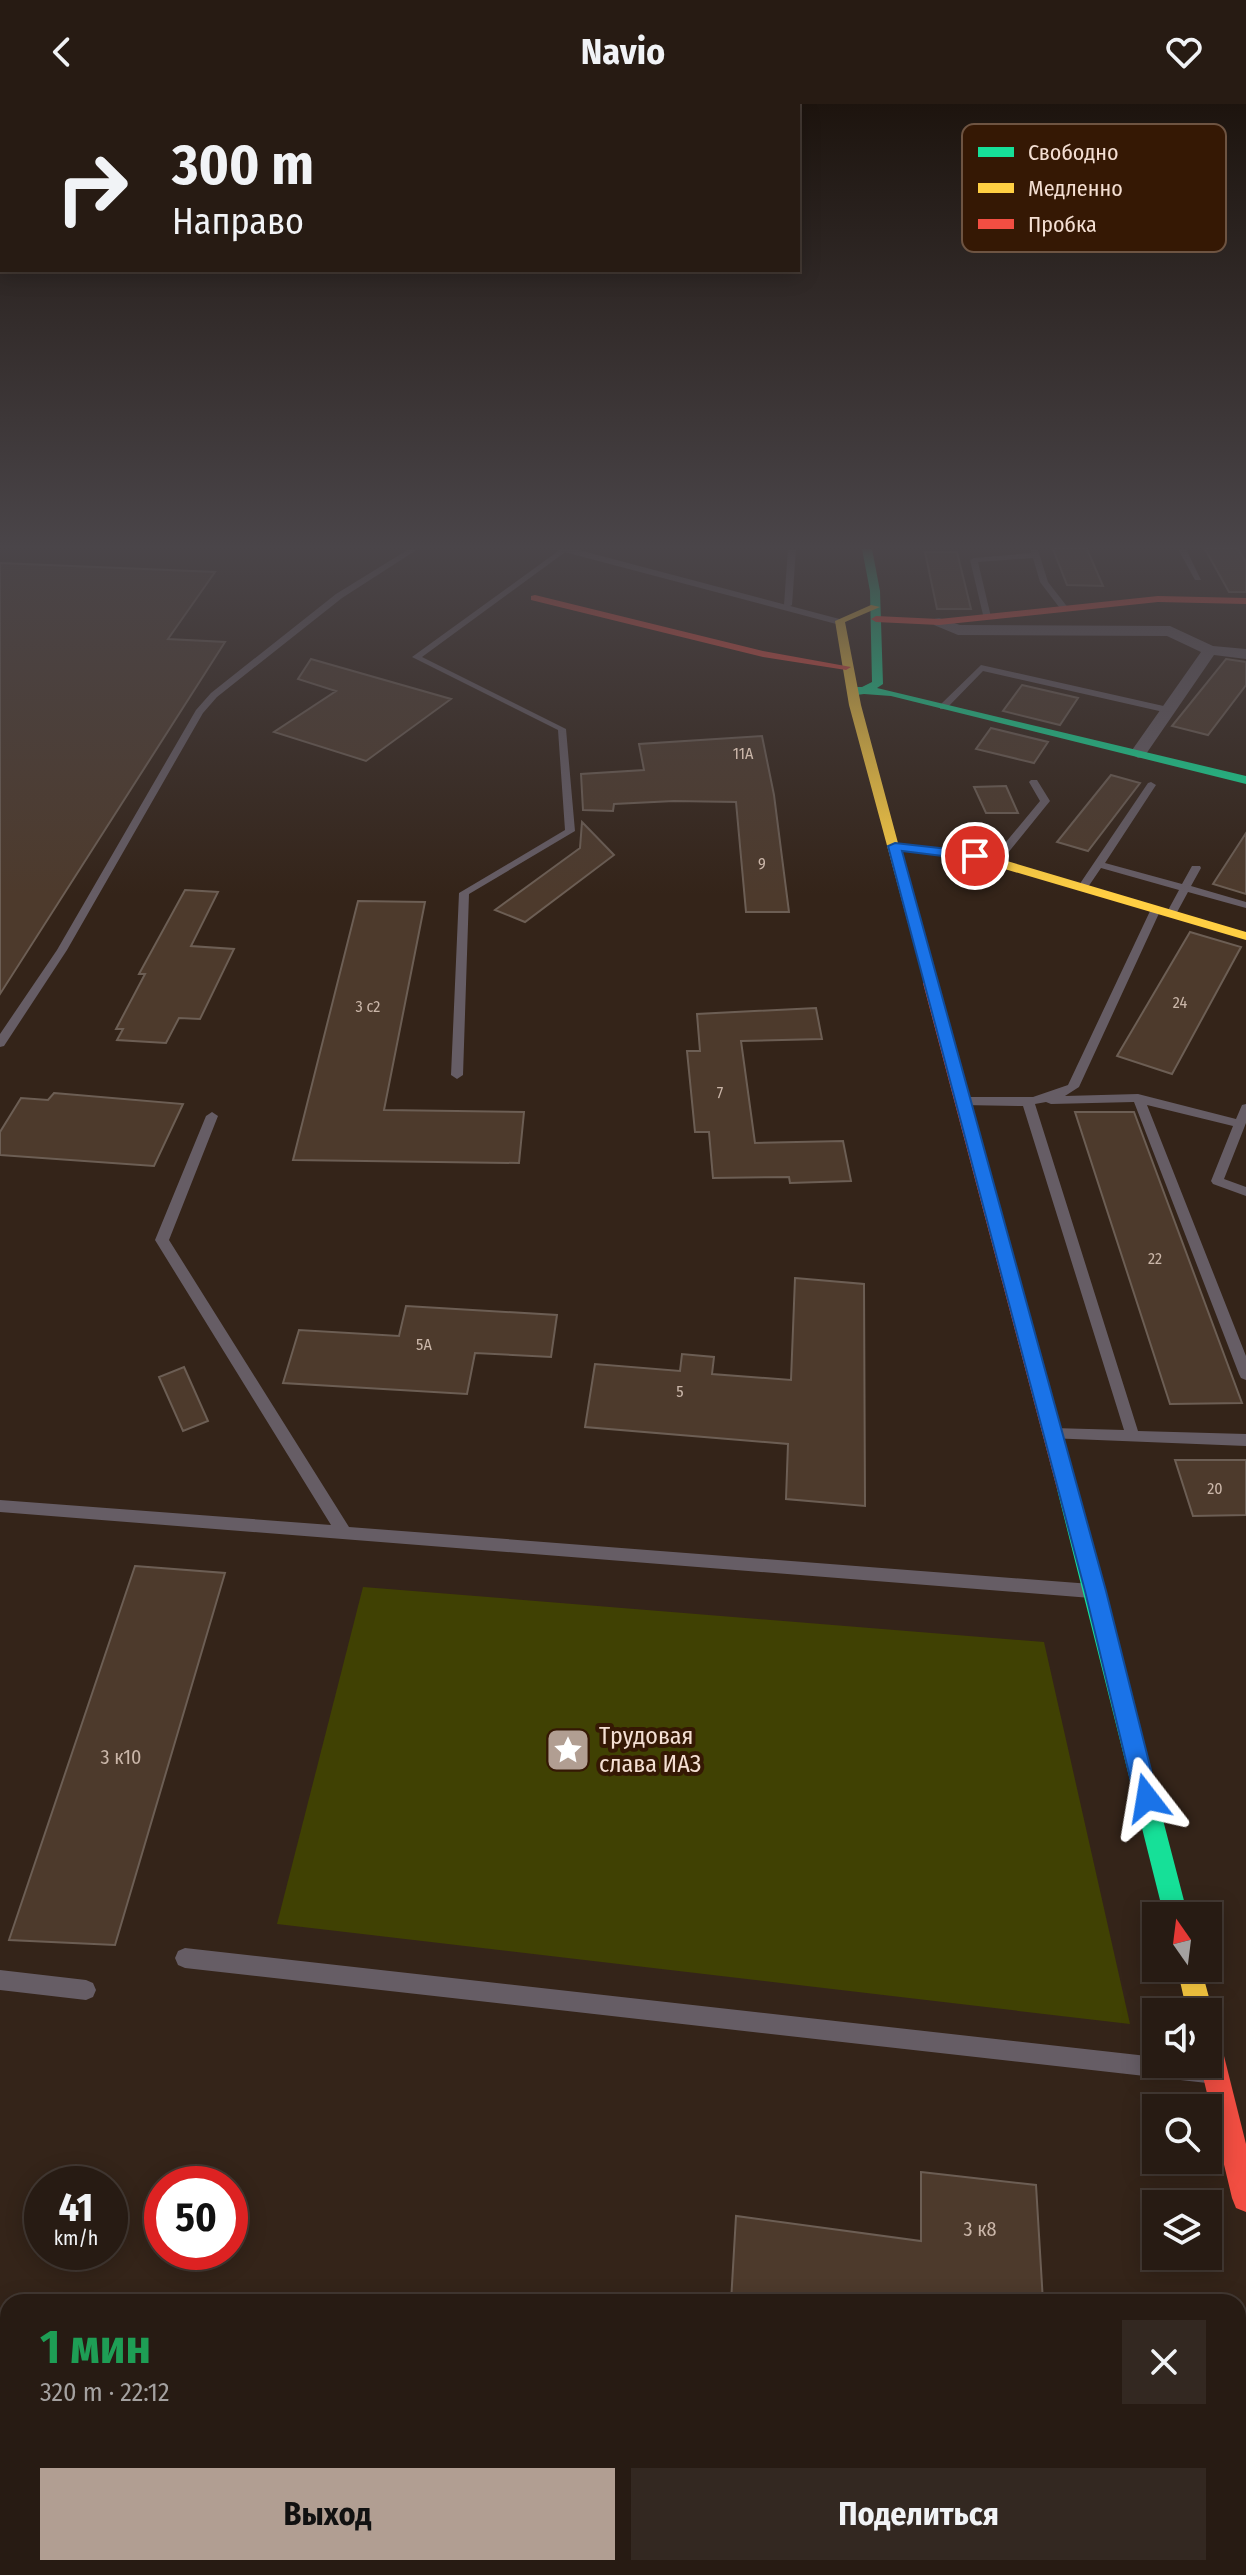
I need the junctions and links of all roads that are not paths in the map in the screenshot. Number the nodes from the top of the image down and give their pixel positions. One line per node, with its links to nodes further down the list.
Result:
1 (253, 664): 23 (lane)
2 (431, 664): 24 (lane)
3 (829, 664): 6 (main road)
4 (877, 664): 7 (main road)
5 (1200, 664): 9 (street)
6 (846, 667): 7 (main road)
7 (855, 692): 8 (main road); 14 (main road)
8 (943, 707): 9 (lane); 10 (main road)
9 (1168, 710): 10 (street)
10 (1138, 753): 11 (main road)
11 (1246, 780)
12 (1034, 782): 15 (lane)
13 (1151, 785): 16 (lane)
14 (895, 846): 15 (main road); 27 (main road)
15 (995, 862): 18 (main road)
16 (1099, 864): 18 (lane); 19 (lane)
17 (1196, 868): 19 (lane)
18 (1082, 888): 21 (main road)
19 (1186, 888): 20 (lane); 21 (lane)
20 (1246, 905)
21 (1164, 912): 22 (main road); 26 (lane)
22 (1246, 936)
23 (0, 1043)
24 (457, 1075)
25 (1133, 1098): 26 (lane); 31 (lane); 33 (lane)
26 (1051, 1100): 28 (lane)
27 (962, 1101): 28 (lane); 34 (main road)
28 (1028, 1102): 35 (lane)
29 (1246, 1108): 31 (lane)
30 (212, 1116): 38 (lane)
31 (1237, 1123): 32 (lane)
32 (1246, 1192)
33 (1246, 1374)
34 (1053, 1434): 35 (lane); 39 (main road)
35 (1133, 1437): 36 (lane)
36 (1246, 1440)
37 (0, 1506): 38 (lane)
38 (345, 1534): 39 (lane)
39 (1095, 1591): 40 (main road)
40 (1173, 1902)
41 (185, 1958): 44 (lane)
42 (0, 1980): 43 (lane)
43 (86, 1990)
44 (1142, 2066)
45 (1216, 2078): 46 (main road)
46 (1246, 2198)

